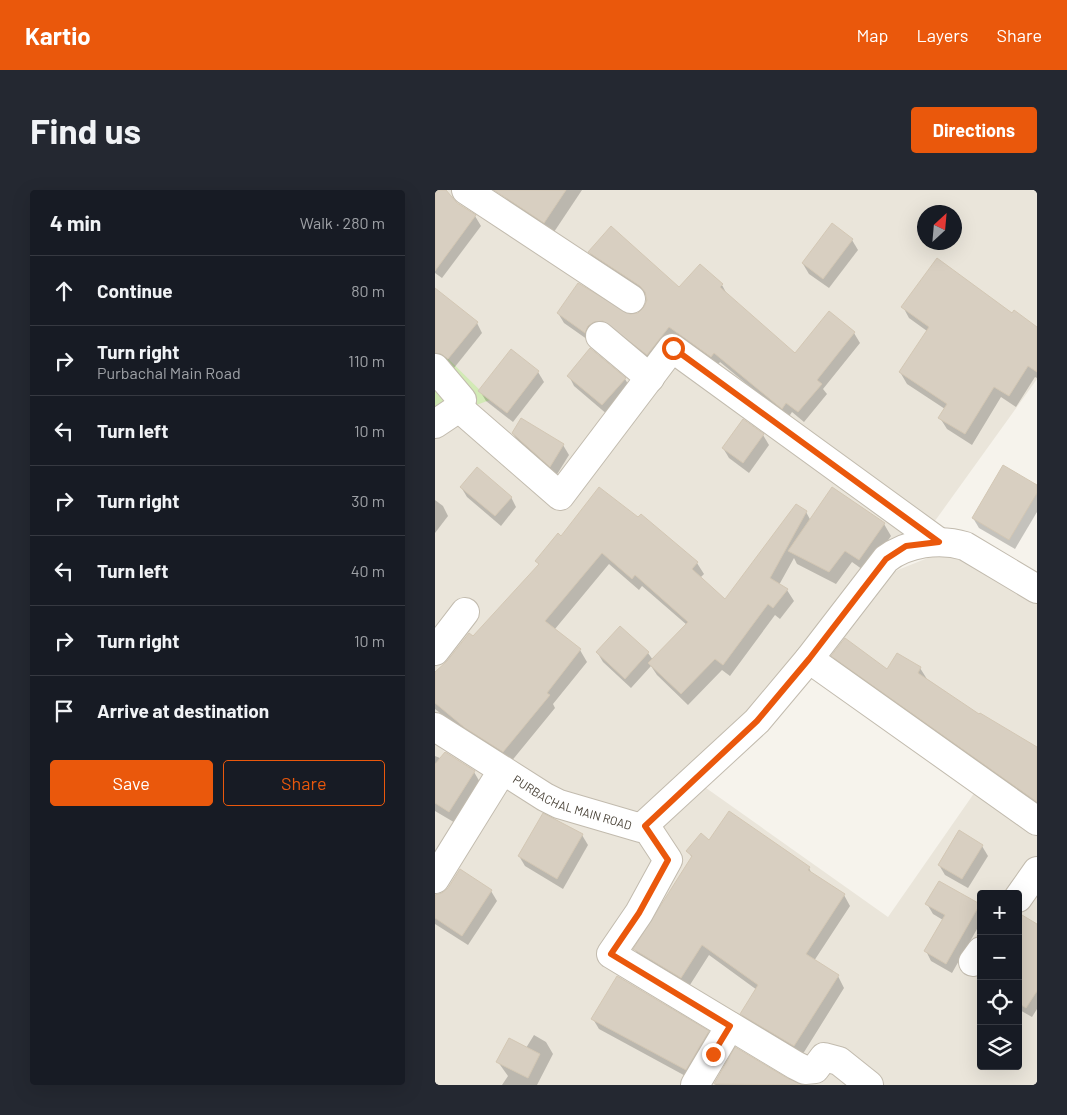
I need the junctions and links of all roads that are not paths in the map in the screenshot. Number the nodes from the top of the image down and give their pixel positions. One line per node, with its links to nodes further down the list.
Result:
1 (466, 190): 2 (street)
2 (631, 299)
3 (600, 336): 5 (street)
4 (435, 368): 6 (street)
5 (650, 378): 6 (street); 8 (street)
6 (459, 408): 7 (street)
7 (435, 424)
8 (939, 542): 9 (street, PURBACHAL MAIN ROAD); 12 (street, PURBACHAL MAIN ROAD)
9 (1037, 589)
10 (465, 612): 11 (street)
11 (435, 651)
12 (809, 659): 15 (street); 16 (street, PURBACHAL MAIN ROAD)
13 (435, 727): 14 (street, PURBACHAL MAIN ROAD)
14 (502, 771): 16 (street, PURBACHAL MAIN ROAD); 18 (street)
15 (1037, 821)
16 (645, 826): 20 (street)
17 (1037, 871): 19 (street)
18 (435, 879)
19 (1022, 892)
20 (730, 1026): 21 (street); 22 (street)
21 (695, 1085)
22 (869, 1085)

